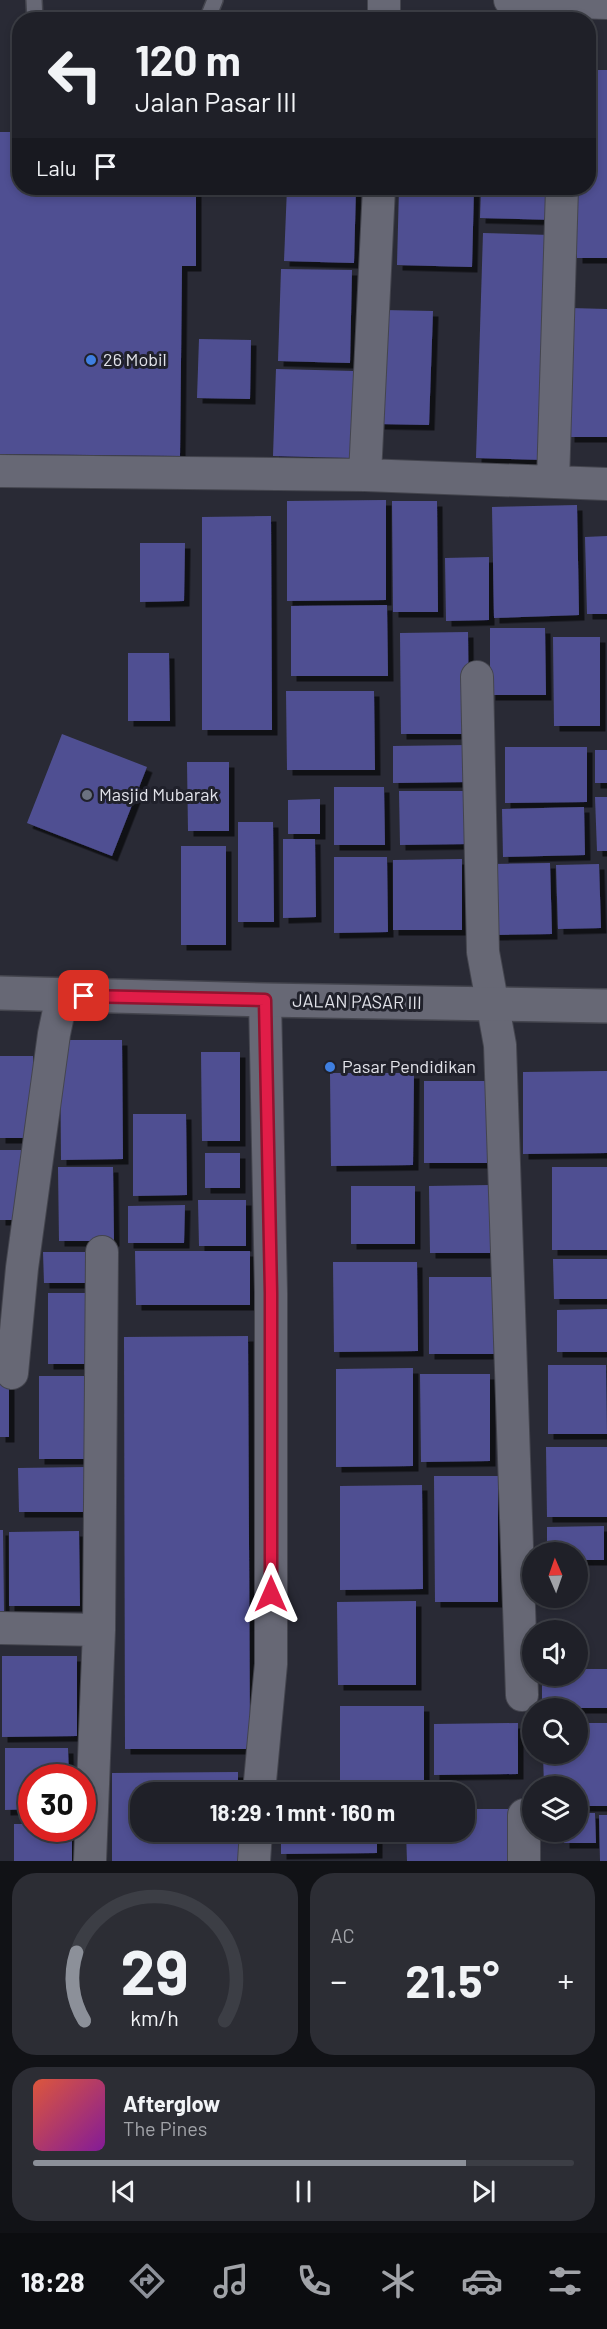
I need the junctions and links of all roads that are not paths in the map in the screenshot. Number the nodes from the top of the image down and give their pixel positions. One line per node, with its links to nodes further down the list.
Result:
1 (510, 0): 3 (street)
2 (607, 3): 3 (street)
3 (566, 11)
4 (379, 195): 6 (street)
5 (562, 195): 8 (street)
6 (365, 469): 7 (street); 8 (street)
7 (0, 471)
8 (554, 475): 9 (street)
9 (607, 483)
10 (477, 677): 14 (street)
11 (0, 993): 12 (street, JALAN PASAR III)
12 (62, 996): 13 (street, JALAN PASAR III); 17 (street)
13 (265, 1000): 14 (street, JALAN PASAR III); 21 (street)
14 (492, 1004): 15 (street, JALAN PASAR III); 20 (street)
15 (607, 1006)
16 (102, 1252): 19 (street)
17 (12, 1372)
18 (0, 1628): 19 (street)
19 (99, 1630): 24 (street)
20 (522, 1695)
21 (260, 1782)
22 (255, 1842): 25 (street)
23 (524, 1842): 26 (street)
24 (90, 1861)
25 (254, 1861)
26 (524, 1861)

